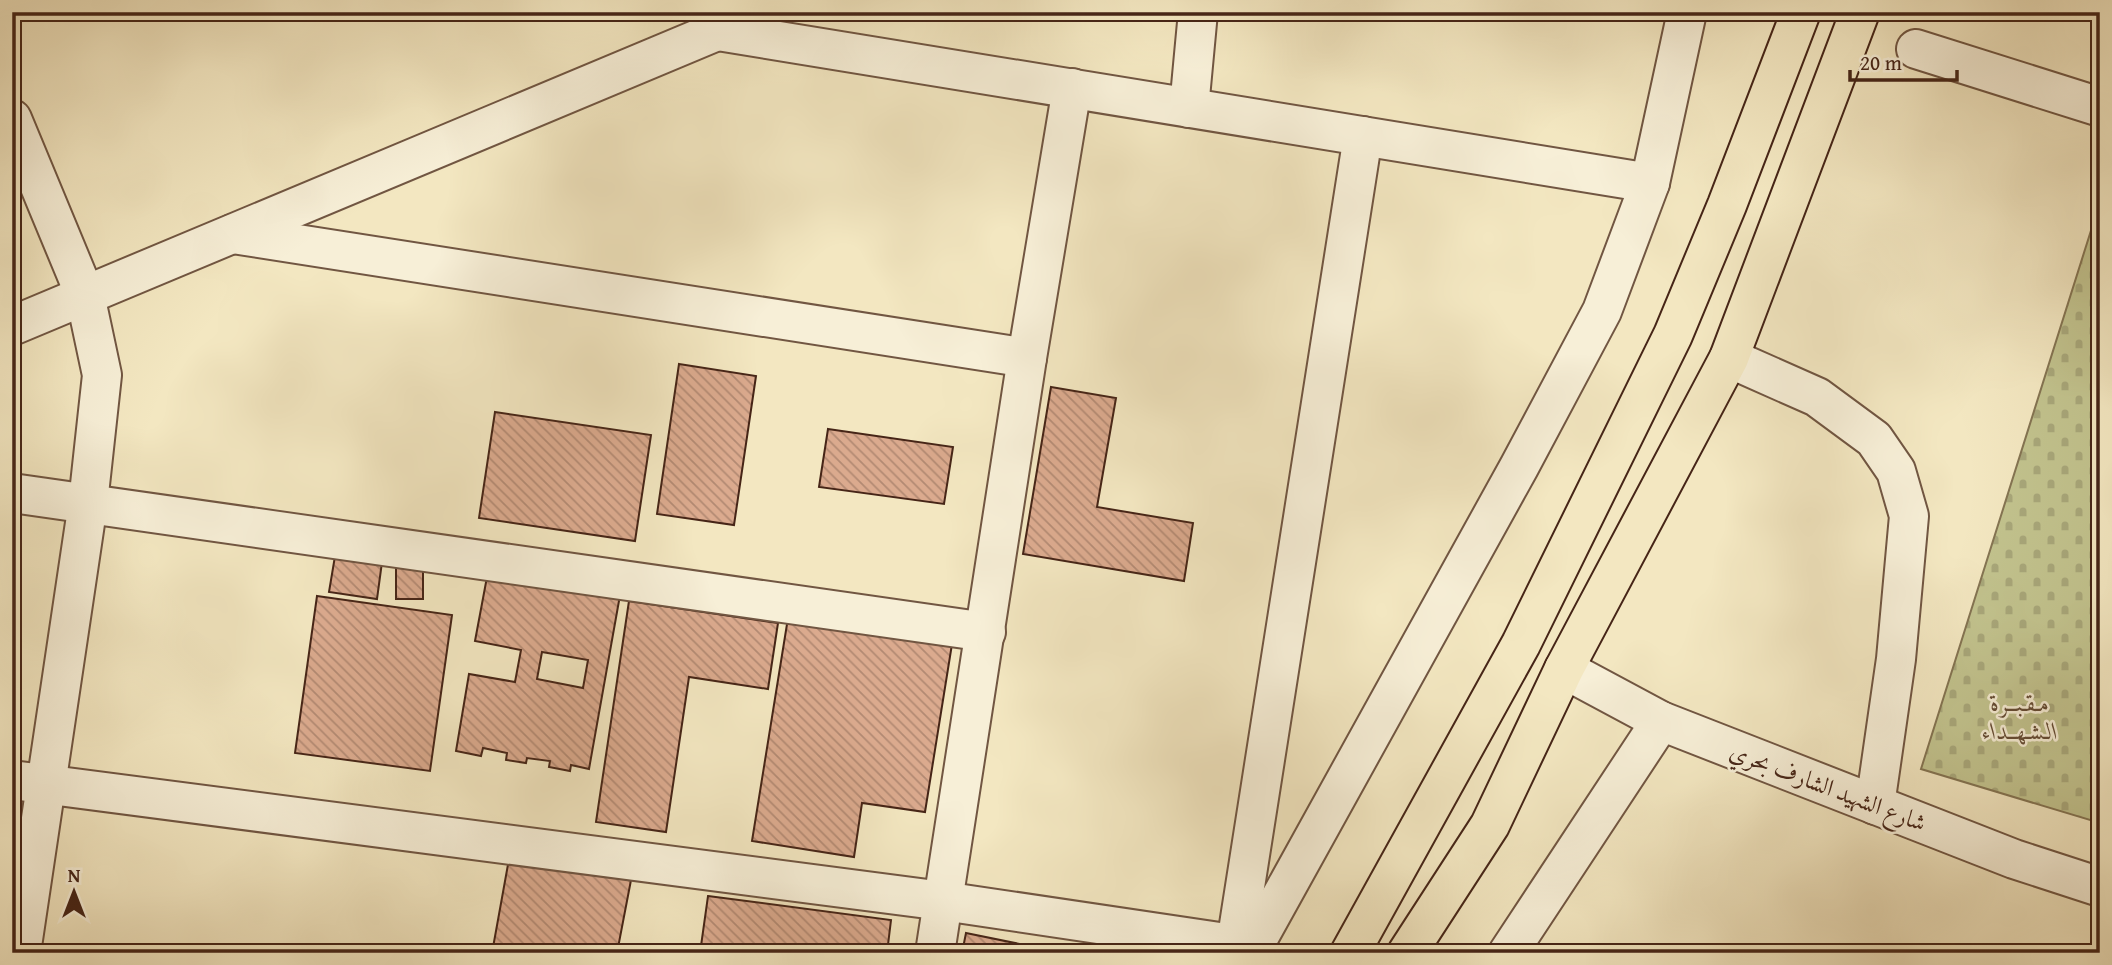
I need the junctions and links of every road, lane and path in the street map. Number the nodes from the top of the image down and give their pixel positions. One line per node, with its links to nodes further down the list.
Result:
1 (763, 12): 6 (street)
2 (1198, 12): 10 (street)
3 (1687, 12): 13 (street)
4 (1801, 12): 17 (main road)
5 (1860, 12): 19 (main road)
6 (718, 31): 8 (street); 14 (street)
7 (1916, 49): 9 (street)
8 (1072, 89): 10 (street); 18 (street)
9 (2100, 107)
10 (1189, 108): 12 (street)
11 (12, 119): 15 (street)
12 (1363, 136): 13 (street); 29 (street)
13 (1650, 183): 29 (street)
14 (233, 234): 15 (street); 18 (street)
15 (85, 295): 16 (street); 21 (street)
16 (12, 326)
17 (1673, 335): 19 (main road); 32 (main road)
18 (1027, 358): 22 (street)
19 (1729, 358): 23 (main road); 26 (street)
20 (12, 493): 21 (street)
21 (88, 503): 22 (street); 25 (street)
22 (986, 632): 28 (street)
23 (1564, 669): 24 (street, شارع الشهيد الشارف بحري); 33 (main road)
24 (1661, 721): 26 (street, شارع الشهيد الشارف بحري); 34 (street)
25 (30, 783): 28 (street); 30 (street)
26 (1875, 805): 27 (street, شارع الشهيد الشارف بحري)
27 (2100, 887)
28 (943, 901): 29 (street); 31 (street)
29 (1246, 948)
30 (21, 953)
31 (935, 953)
32 (1350, 953)
33 (1407, 953)
34 (1508, 953)

